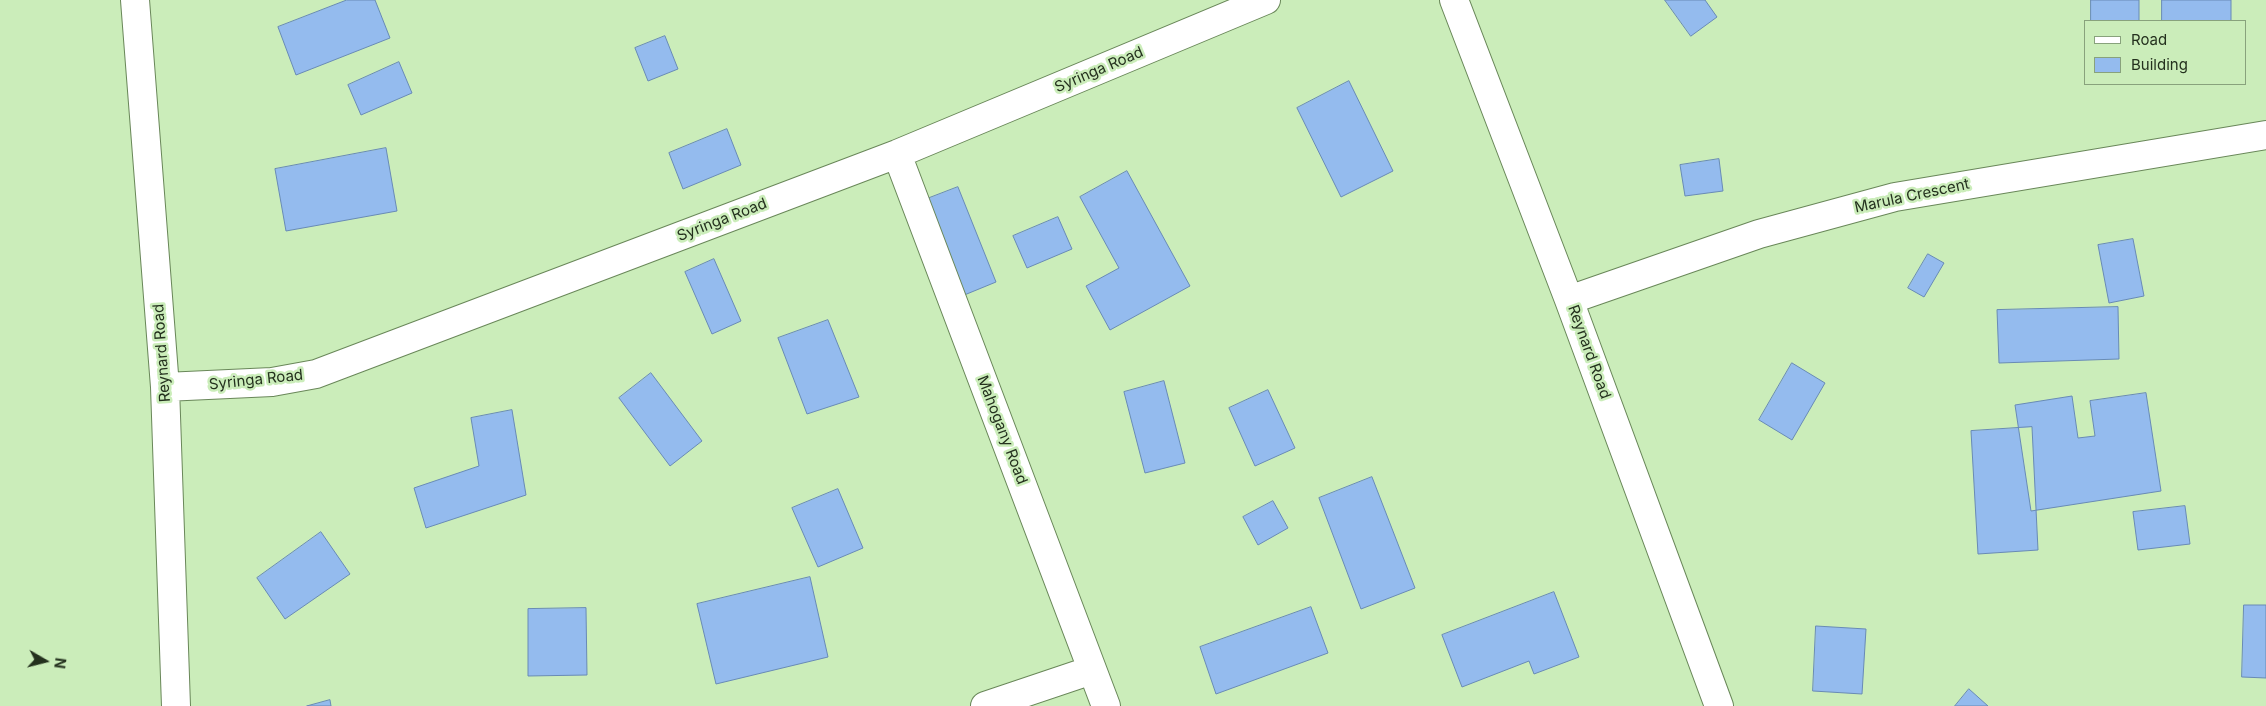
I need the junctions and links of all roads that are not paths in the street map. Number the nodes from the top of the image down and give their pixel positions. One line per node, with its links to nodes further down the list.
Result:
1 (136, 0): 7 (street, Reynard Road)
2 (1266, 0): 5 (street, Syringa Road)
3 (1454, 0): 6 (street, Reynard Road)
4 (2266, 135): 6 (street, Marula Crescent)
5 (898, 154): 7 (street, Syringa Road); 8 (street, Mahogany Road)
6 (1569, 300): 12 (street, Reynard Road)
7 (165, 387): 9 (street, Reynard Road)
8 (1092, 670): 10 (street); 11 (street, Mahogany Road)
9 (176, 706)
10 (985, 706)
11 (1106, 706)
12 (1719, 706)

